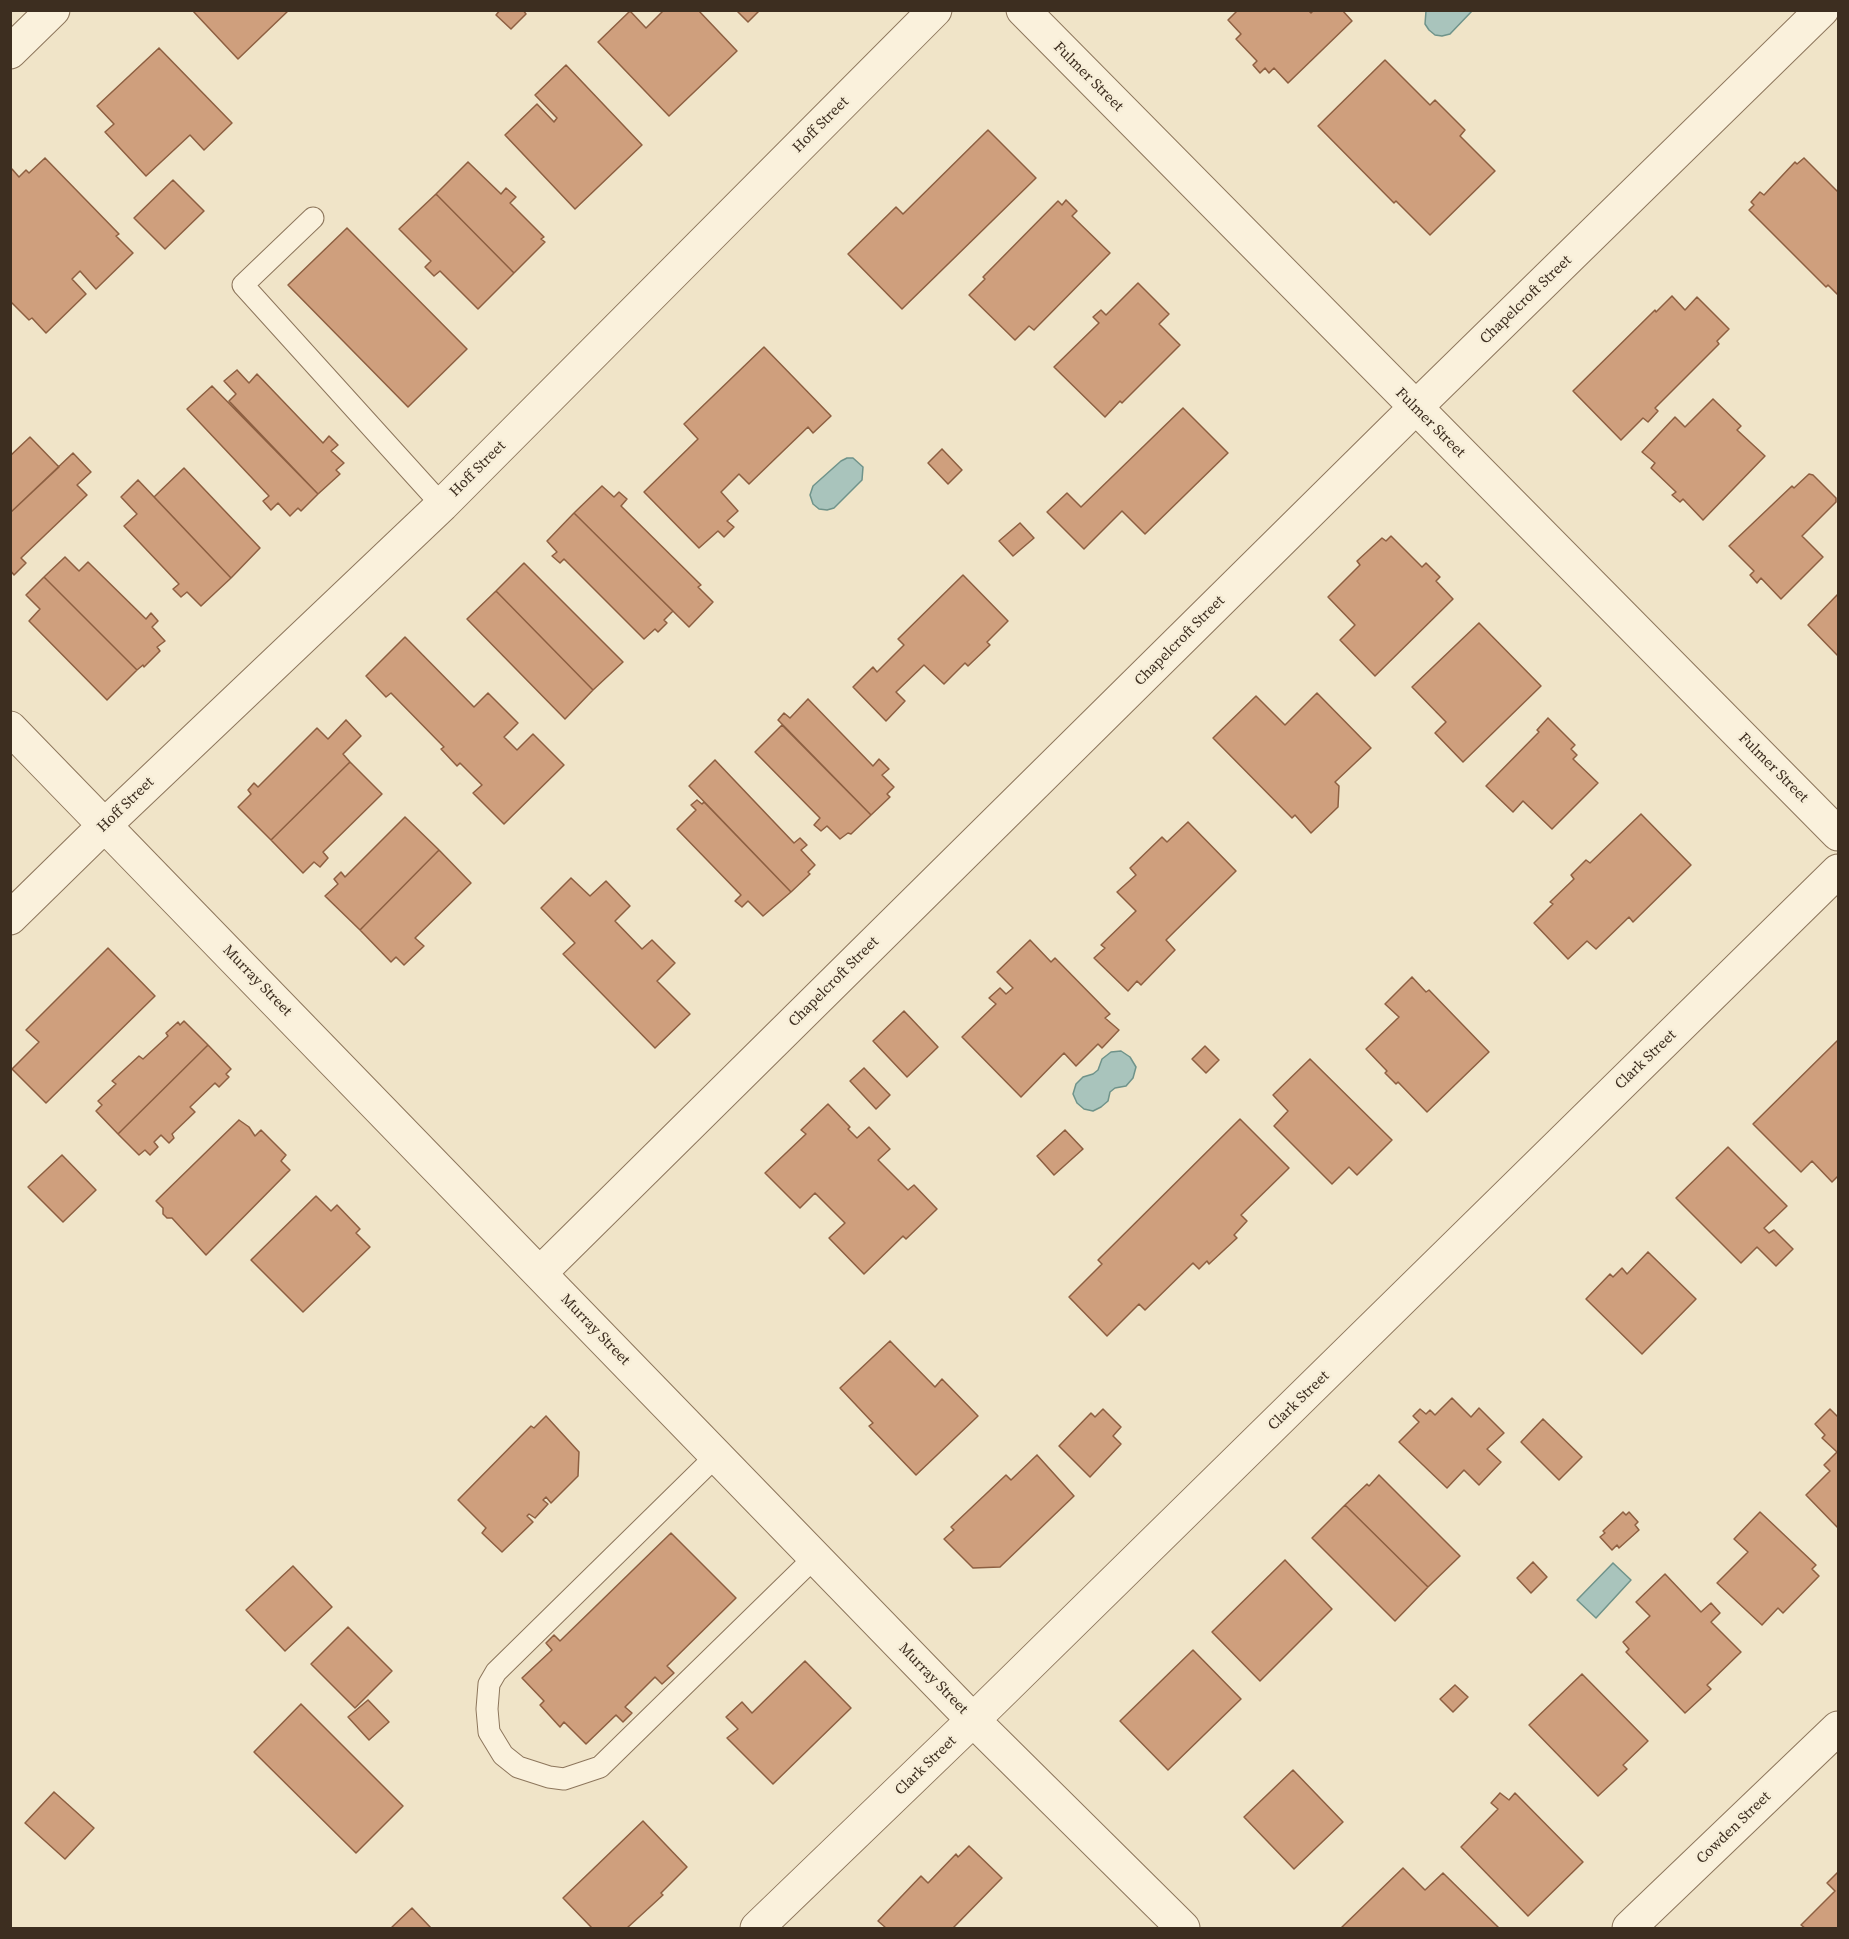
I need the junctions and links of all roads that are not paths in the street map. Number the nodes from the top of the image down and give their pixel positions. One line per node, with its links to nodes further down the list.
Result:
1 (53, 10): 5 (street)
2 (935, 10): 8 (street, Hoff Street)
3 (1023, 10): 7 (street, Fulmer Street)
4 (1822, 10): 7 (street, Chapelcroft Street)
5 (10, 52)
6 (313, 218): 8 (lane)
7 (1415, 408): 11 (street, Fulmer Street); 14 (street, Chapelcroft Street)
8 (442, 505): 10 (street, Hoff Street)
9 (10, 728): 10 (street, Murray Street)
10 (106, 825): 13 (street, Hoff Street); 14 (street, Murray Street)
11 (1839, 834)
12 (1839, 871): 17 (street, Clark Street)
13 (10, 918)
14 (540, 1273): 15 (street, Murray Street)
15 (716, 1456): 16 (street, Murray Street); 16 (lane)
16 (815, 1557): 17 (street, Murray Street)
17 (973, 1720): 19 (street, Clark Street); 20 (street, Murray Street)
18 (1839, 1728): 21 (street, Cowden Street)
19 (757, 1929)
20 (1183, 1929)
21 (1629, 1929)

